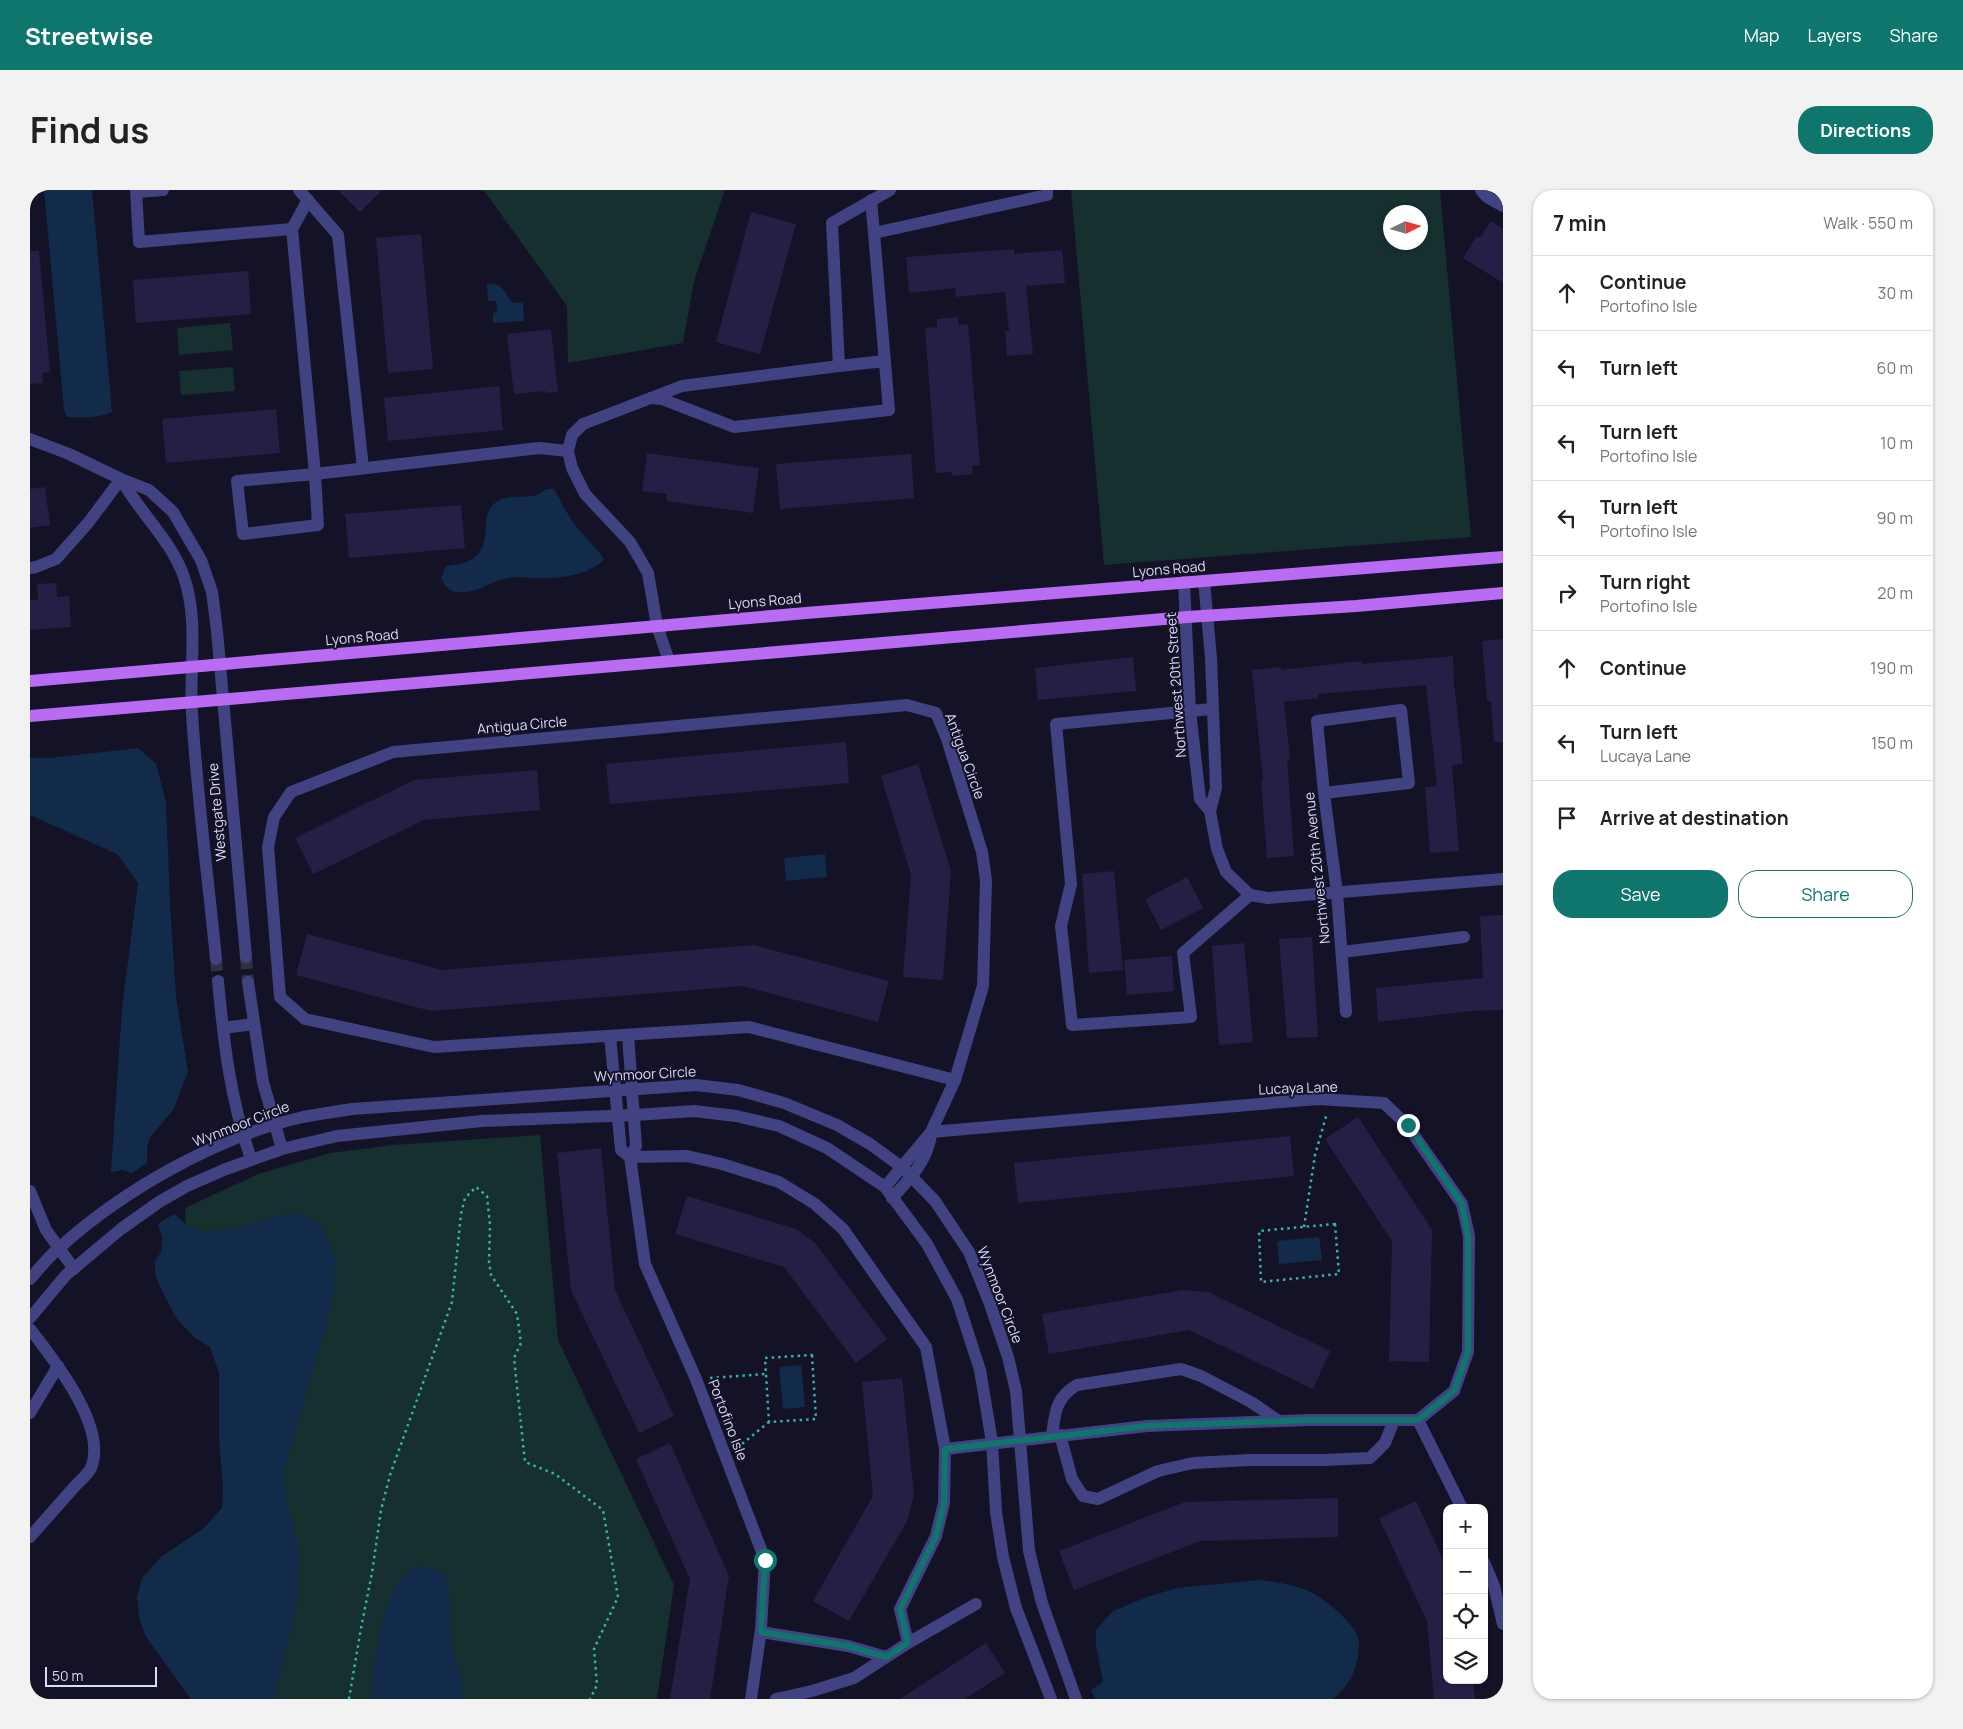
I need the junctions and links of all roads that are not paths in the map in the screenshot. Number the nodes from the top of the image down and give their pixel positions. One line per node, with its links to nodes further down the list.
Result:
1 (164, 190): 6 (street)
2 (299, 190): 7 (street)
3 (890, 190): 8 (street)
4 (1047, 190): 11 (street)
5 (1481, 190): 9 (street)
6 (136, 191): 10 (street)
7 (308, 200): 10 (street); 17 (street)
8 (872, 200): 11 (street); 13 (street)
9 (1503, 206)
10 (292, 229): 18 (street)
11 (874, 233): 12 (street)
12 (884, 361): 13 (street); 14 (street)
13 (839, 366): 14 (street)
14 (652, 398): 16 (street)
15 (30, 439): 19 (street, Westgate Drive)
16 (568, 451): 17 (street); 27 (street)
17 (363, 468): 18 (street)
18 (315, 474): 18 (street)
19 (121, 479): 21 (street); 29 (street, Westgate Drive); 30 (street, Westgate Drive)
20 (1503, 557): 22 (main road, Lyons Road)
21 (30, 568)
22 (1204, 581): 23 (main road, Lyons Road); 25 (street, Northwest 20th Street)
23 (1184, 582): 26 (street, Northwest 20th Street); 27 (main road, Lyons Road)
24 (1503, 592): 25 (main road)
25 (1207, 616): 26 (main road); 34 (street, Northwest 20th Street)
26 (1187, 617): 28 (main road); 35 (street, Northwest 20th Street)
27 (657, 626): 28 (street); 29 (main road, Lyons Road)
28 (670, 661): 32 (main road)
29 (219, 664): 30 (main road, Lyons Road); 32 (street, Westgate Drive)
30 (192, 667): 31 (main road, Lyons Road); 33 (street, Westgate Drive)
31 (30, 681)
32 (223, 700): 33 (main road); 44 (street, Westgate Drive)
33 (191, 702): 36 (main road); 45 (street, Westgate Drive)
34 (1212, 709): 35 (street); 38 (street, Northwest 20th Street)
35 (1190, 712): 38 (street, Northwest 20th Street); 41 (street)
36 (30, 716)
37 (1324, 793): 37 (street, Northwest 20th Avenue); 40 (street, Northwest 20th Avenue)
38 (1210, 811): 41 (street, Northwest 20th Street)
39 (1503, 879): 40 (street)
40 (1337, 893): 41 (street); 43 (street, Northwest 20th Avenue)
41 (1250, 895)
42 (1464, 937): 43 (street)
43 (1342, 952): 48 (street, Northwest 20th Avenue)
44 (246, 957)
45 (216, 959)
46 (218, 981): 50 (street)
47 (248, 982): 49 (street)
48 (1346, 1012)
49 (254, 1024): 50 (street); 58 (street)
50 (222, 1028): 60 (street)
51 (628, 1035): 52 (street, Antigua Circle); 53 (street, Antigua Circle); 54 (street)
52 (610, 1036): 53 (street, Antigua Circle); 55 (street)
53 (955, 1080): 59 (street, Antigua Circle)
54 (633, 1089): 55 (street, Wynmoor Circle); 57 (street); 64 (street, Wynmoor Circle)
55 (615, 1091): 56 (street); 58 (street, Wynmoor Circle)
56 (617, 1116): 57 (street); 61 (street); 62 (street, Portofino Isle)
57 (635, 1116): 62 (street, Portofino Isle); 67 (street)
58 (275, 1125): 60 (street, Wynmoor Circle); 61 (street)
59 (931, 1132): 64 (street, Antigua Circle); 65 (street, Antigua Circle); 76 (street, Lucaya Lane)
60 (243, 1137): 63 (street); 68 (street, Wynmoor Circle)
61 (282, 1149): 63 (street)
62 (630, 1157): 81 (street); 87 (street, Portofino Isle)
63 (251, 1159): 69 (street)
64 (903, 1168): 65 (street, Wynmoor Circle); 67 (street, Antigua Circle)
65 (912, 1178): 67 (street, Antigua Circle); 79 (street, Wynmoor Circle)
66 (30, 1191): 68 (street)
67 (888, 1192): 80 (street)
68 (58, 1249): 69 (street); 70 (street, Wynmoor Circle)
69 (74, 1269): 71 (street)
70 (30, 1279)
71 (30, 1318)
72 (30, 1329): 73 (street)
73 (58, 1366): 74 (street); 83 (street)
74 (30, 1413)
75 (1394, 1420): 76 (street); 77 (street); 78 (street)
76 (1418, 1420): 82 (street)
77 (1279, 1421): 78 (street); 78 (street)
78 (1056, 1436): 79 (street)
79 (1020, 1439): 80 (street); 93 (street, Wynmoor Circle)
80 (992, 1442): 81 (street); 92 (street)
81 (945, 1449): 88 (street)
82 (1460, 1504)
83 (30, 1537)
84 (1488, 1572): 86 (street)
85 (976, 1604): 88 (street)
86 (1503, 1624)
87 (761, 1632): 89 (street); 90 (street, Portofino Isle)
88 (908, 1643): 89 (street)
89 (886, 1657): 91 (street)
90 (751, 1699)
91 (776, 1699)
92 (1051, 1699)
93 (1076, 1699)

